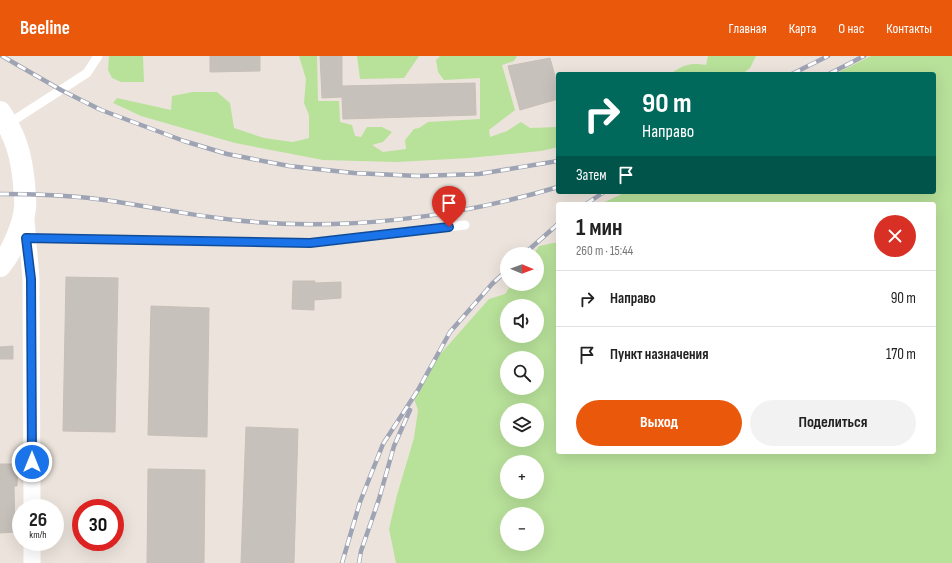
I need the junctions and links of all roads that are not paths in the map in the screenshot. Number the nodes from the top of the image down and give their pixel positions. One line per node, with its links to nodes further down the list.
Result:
1 (98, 56): 2 (lane)
2 (4, 118): 3 (street)
3 (25, 208): 5 (street); 6 (street)
4 (465, 225): 5 (lane)
5 (26, 238): 7 (street)
6 (0, 266)
7 (32, 499)
8 (32, 551): 9 (street)
9 (32, 563)

